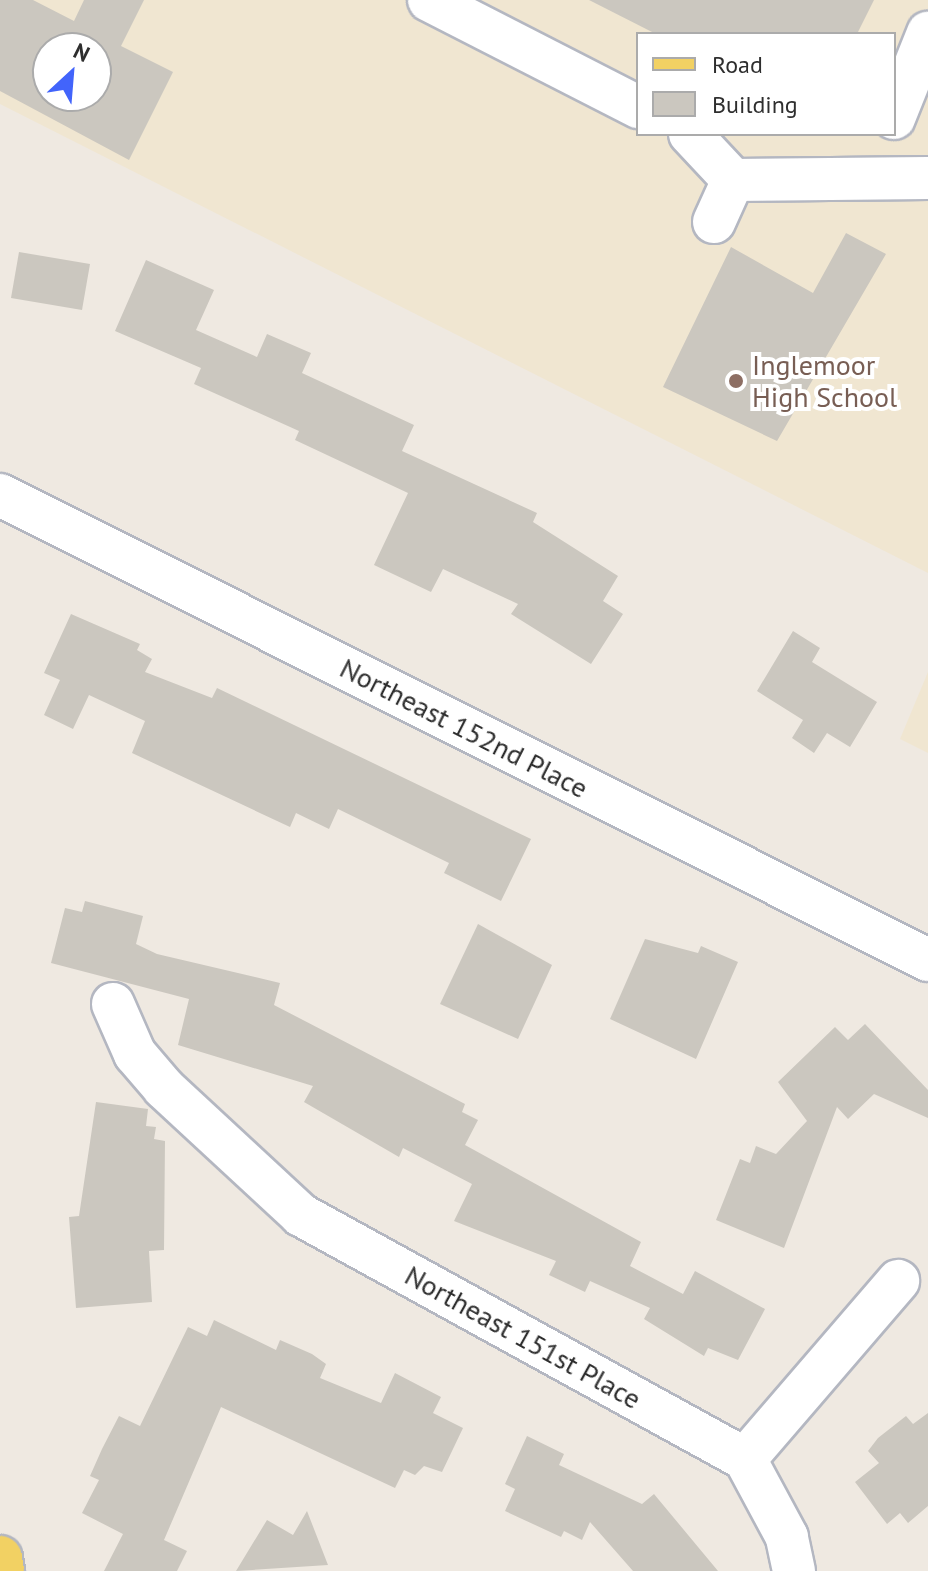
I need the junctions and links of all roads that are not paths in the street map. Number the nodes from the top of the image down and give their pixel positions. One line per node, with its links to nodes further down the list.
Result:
1 (429, 0): 3 (street)
2 (928, 33): 4 (street)
3 (636, 106)
4 (896, 113)
5 (692, 136): 9 (street)
6 (886, 136): 7 (street)
7 (870, 177): 8 (street); 9 (street)
8 (928, 178)
9 (733, 180): 10 (street)
10 (714, 222)
11 (0, 495): 12 (street, Northeast 152nd Place)
12 (928, 960)
13 (113, 1004): 15 (street, Northeast 151st Place)
14 (898, 1281): 15 (street)
15 (745, 1459): 18 (street)
16 (0, 1558): 17 (main road)
17 (2, 1571)
18 (794, 1571)

